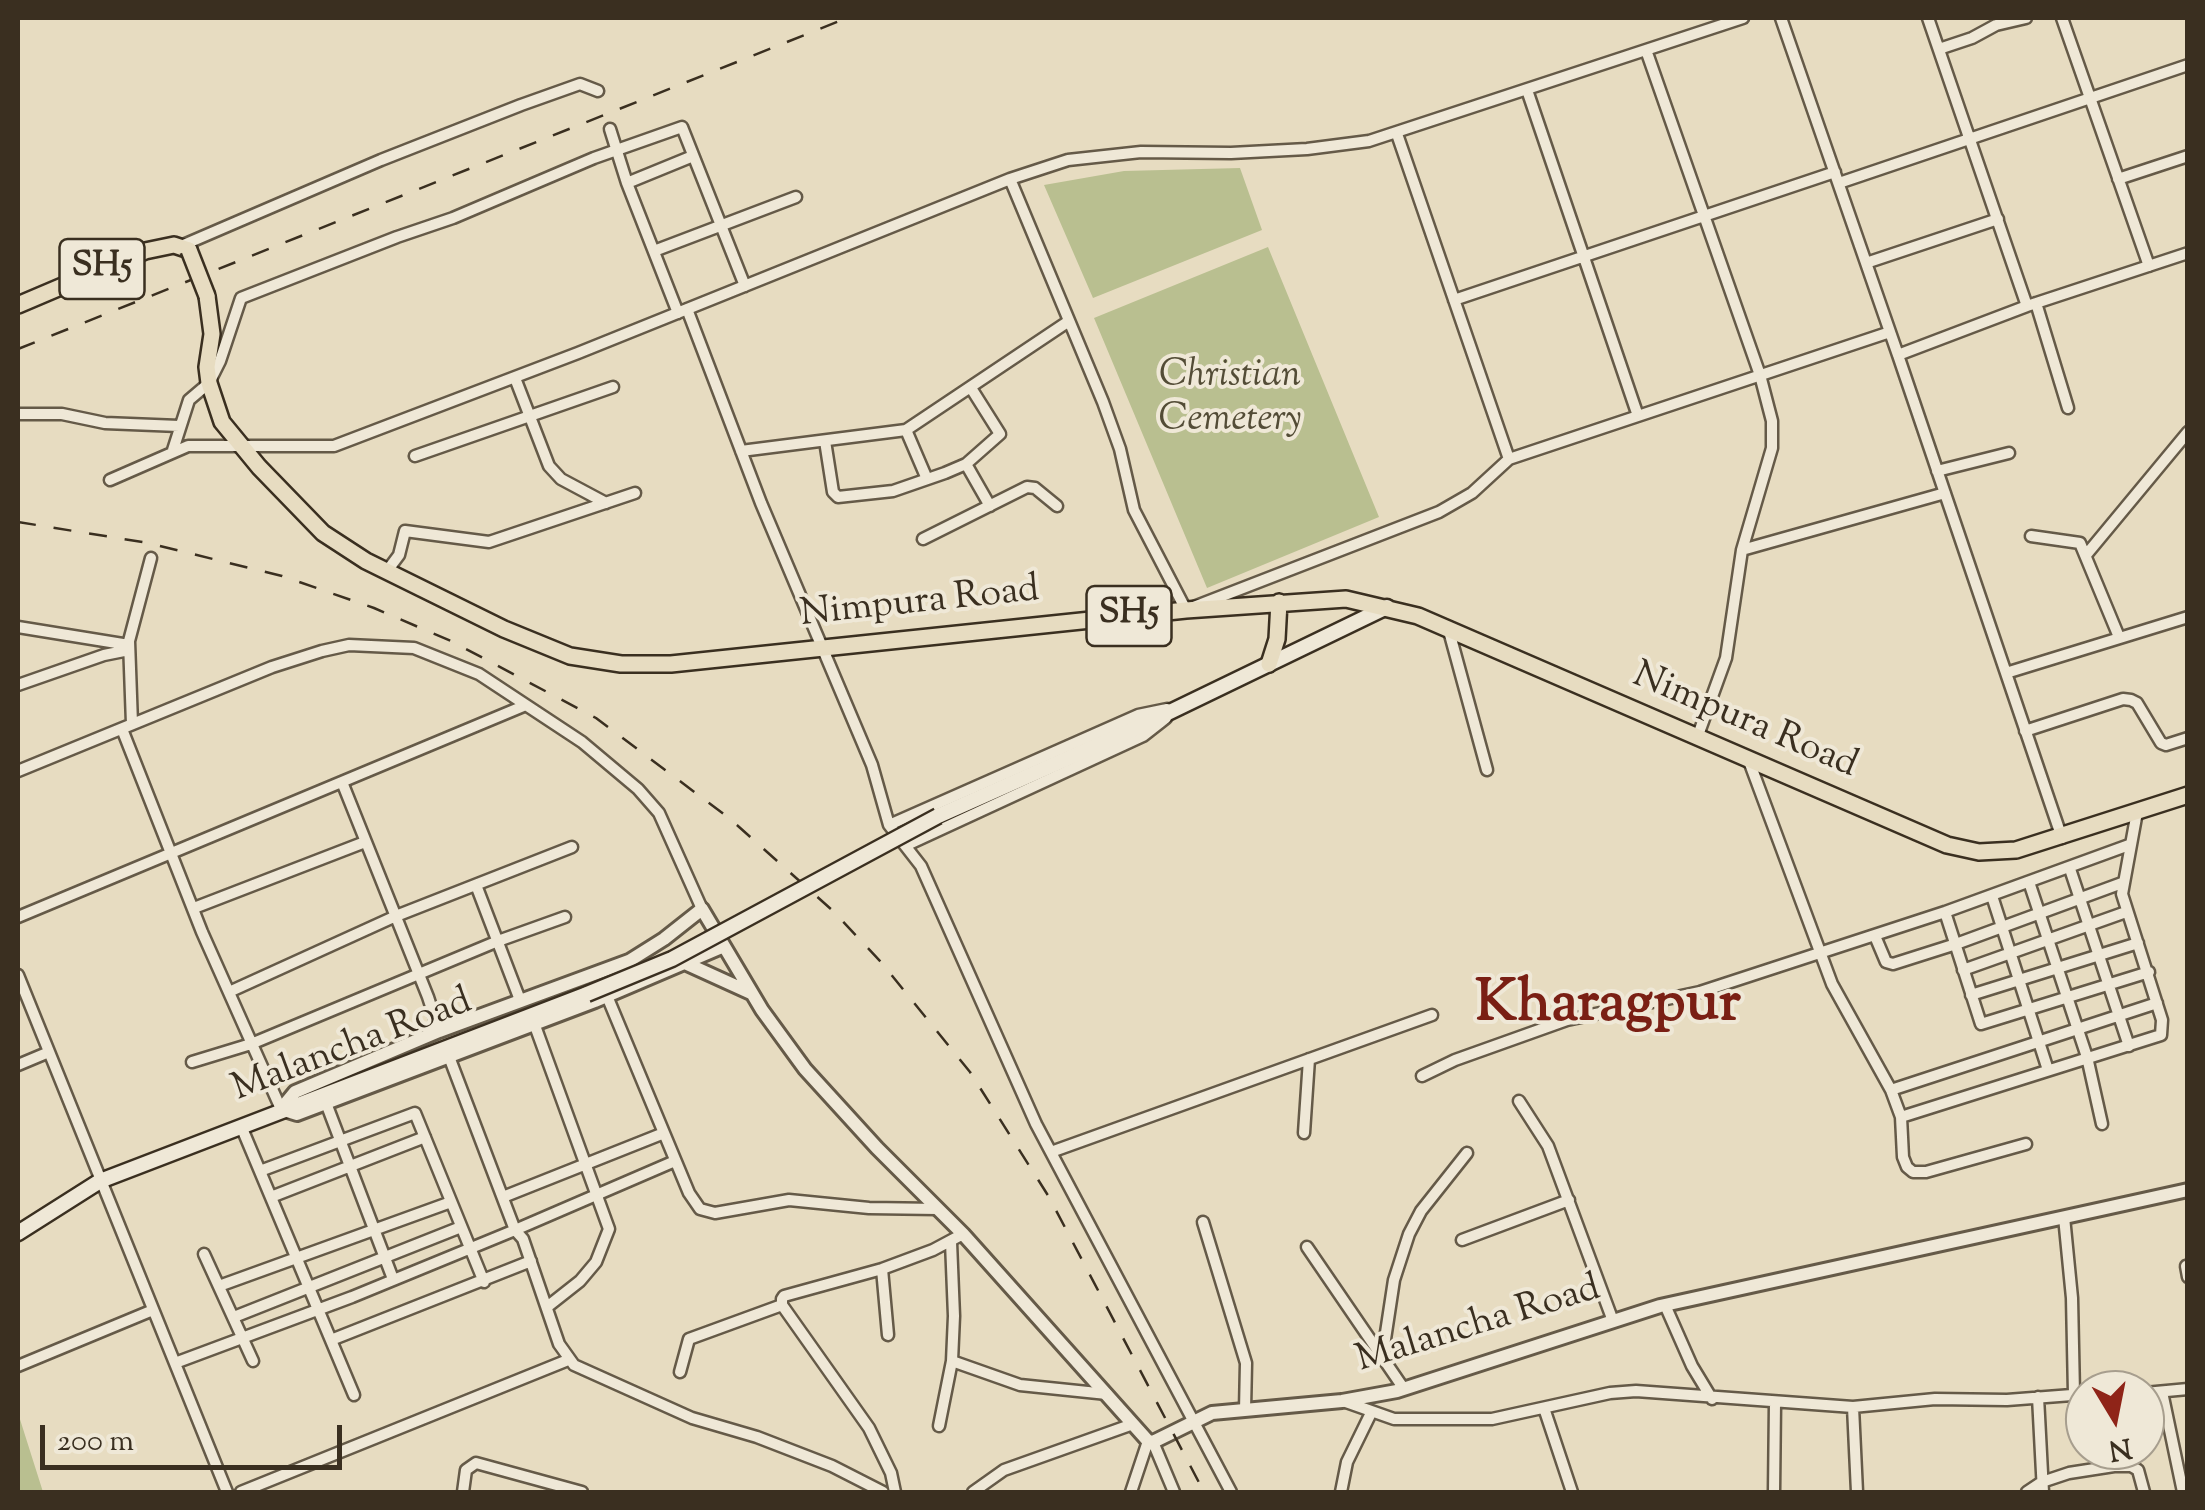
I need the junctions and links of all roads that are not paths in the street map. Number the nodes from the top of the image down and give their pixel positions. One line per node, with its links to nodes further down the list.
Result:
1 (1743, 18): 7 (street)
2 (1781, 18): 18 (street)
3 (1928, 18): 6 (street)
4 (2026, 18): 6 (street)
5 (2062, 18): 11 (street)
6 (1939, 49): 14 (street)
7 (1646, 50): 10 (street); 23 (street)
8 (2188, 66): 11 (street)
9 (598, 90): 26 (street)
10 (1528, 90): 13 (street); 29 (street)
11 (2088, 99): 14 (street); 20 (street)
12 (610, 129): 15 (street)
13 (1397, 134): 19 (street); 33 (street)
14 (1971, 138): 18 (street); 24 (street)
15 (615, 151): 16 (street); 21 (street); 42 (street)
16 (693, 156): 21 (street); 25 (street)
17 (2188, 156): 20 (street)
18 (1837, 178): 23 (street); 30 (street)
19 (1010, 179): 32 (street); 37 (street)
20 (2118, 179): 31 (street)
21 (627, 183): 27 (street)
22 (796, 198): 25 (street)
23 (1704, 216): 29 (street); 40 (street)
24 (1998, 219): 30 (street); 34 (street)
25 (720, 225): 27 (street); 32 (street)
26 (185, 248): 35 (main road, SH5); 42 (main road, Nimpura Road / SH5, bridge)
27 (654, 252): 36 (street)
28 (2188, 253): 31 (street)
29 (1583, 257): 33 (street); 48 (street)
30 (1866, 263): 38 (street)
31 (2149, 266): 34 (street)
32 (745, 286): 36 (street)
33 (1454, 300): 58 (street)
34 (2032, 304): 39 (street); 45 (street)
35 (18, 305)
36 (683, 311): 41 (street); 55 (street)
37 (1069, 320): 44 (street); 76 (street)
38 (1890, 332): 39 (street); 40 (street)
39 (1898, 354): 60 (street)
40 (1760, 375): 48 (street); 70 (street)
41 (515, 378): 47 (street); 53 (street)
42 (209, 383): 49 (street); 53 (main road, Nimpura Road / SH5)
43 (613, 387): 47 (street)
44 (971, 388): 50 (street); 59 (street)
45 (2068, 408)
46 (18, 414): 49 (street)
47 (529, 416): 57 (street); 65 (street)
48 (1638, 416): 58 (street)
49 (179, 426): 54 (street)
50 (906, 430): 52 (street); 61 (street)
51 (2188, 432): 71 (street)
52 (825, 441): 55 (street); 61 (street)
53 (239, 446): 54 (street); 73 (main road, Nimpura Road / SH5)
54 (172, 450): 62 (street)
55 (741, 451): 82 (street)
56 (2009, 453): 60 (street)
57 (415, 456)
58 (1509, 459): 76 (street)
59 (966, 464): 61 (street); 66 (street)
60 (1937, 472): 64 (street)
61 (927, 479)
62 (110, 480)
63 (635, 493): 65 (street)
64 (1945, 493): 70 (street); 84 (street)
65 (606, 503): 73 (street)
66 (990, 506): 67 (street); 69 (street)
67 (1058, 506)
68 (2031, 536): 71 (street)
69 (924, 540)
70 (1742, 550): 90 (street)
71 (2086, 555): 80 (street)
72 (151, 558): 81 (street)
73 (387, 572): 82 (main road, Nimpura Road / SH5)
74 (1278, 602): 75 (main road, Nimpura Road / SH5); 76 (main road, Nimpura Road / SH5); 83 (main road)
75 (1387, 607): 79 (main road, Nimpura Road / SH5); 83 (main road, Malancha Road)
76 (1186, 610): 82 (main road, Nimpura Road / SH5)
77 (2188, 617): 80 (street)
78 (18, 627): 81 (street)
79 (1449, 630): 90 (main road, Nimpura Road / SH5); 93 (street)
80 (2119, 637): 84 (street)
81 (129, 648): 85 (street); 88 (street)
82 (825, 648): 98 (street)
83 (1269, 664): 87 (main road, Malancha Road)
84 (2006, 673): 89 (street)
85 (18, 685)
86 (526, 706): 88 (street); 95 (street); 112 (street)
87 (1183, 706): 98 (street); 101 (street); 165 (main road, Malancha Road, bridge)
88 (127, 726): 94 (street); 104 (street)
89 (2025, 731): 91 (street); 99 (street)
90 (1697, 738): 92 (main road, Nimpura Road / SH5)
91 (2188, 738)
92 (1750, 761): 99 (main road, Nimpura Road / SH5); 127 (street)
93 (1487, 770)
94 (18, 771)
95 (342, 782): 100 (street); 104 (street)
96 (2188, 795): 97 (main road, Nimpura Road / SH5)
97 (2138, 812): 99 (main road, Nimpura Road / SH5); 103 (street)
98 (889, 825): 101 (street)
99 (2062, 838)
100 (366, 842): 111 (street); 117 (street)
101 (908, 845): 174 (street)
102 (572, 846): 108 (street)
103 (2130, 846): 105 (street); 107 (street)
104 (172, 852): 111 (street); 116 (street)
105 (2070, 868): 106 (street); 110 (street)
106 (2029, 882): 109 (street); 114 (street)
107 (2122, 883): 110 (street); 115 (street)
108 (476, 885): 117 (street); 123 (street)
109 (1992, 896): 113 (street); 120 (street)
110 (2080, 898): 114 (street); 119 (street)
111 (194, 908): 138 (street)
112 (702, 909): 126 (street); 143 (street)
113 (1945, 912): 121 (street); 125 (street)
114 (2039, 912): 120 (street); 122 (street)
115 (2126, 912): 119 (street); 124 (street)
116 (18, 916)
117 (396, 916): 134 (street); 138 (street)
118 (565, 917): 123 (street)
119 (2089, 926): 122 (street); 129 (street)
120 (2002, 927): 125 (street); 128 (street)
121 (1875, 936): 125 (street); 127 (street)
122 (2048, 940): 128 (street); 131 (street)
123 (498, 941): 134 (street); 143 (street)
124 (2138, 942): 129 (street); 133 (street)
125 (1956, 944): 132 (street)
126 (724, 946): 130 (street); 139 (street)
127 (1819, 954): 161 (street); 162 (street)
128 (2010, 954): 132 (street); 136 (street)
129 (2099, 956): 131 (street); 137 (street)
130 (686, 963): 139 (street); 141 (street)
131 (2058, 969): 136 (street); 142 (street)
132 (1964, 970): 140 (street)
133 (2149, 972): 137 (street); 144 (street)
134 (419, 974): 150 (street); 152 (street)
135 (18, 975): 154 (street)
136 (2020, 981): 140 (street); 145 (street)
137 (2109, 986): 142 (street); 147 (street)
138 (228, 992): 152 (street)
139 (753, 995): 187 (street)
140 (1971, 995): 145 (street)
141 (606, 996): 148 (street); 169 (street)
142 (2068, 999): 145 (street); 149 (street)
143 (520, 1000): 150 (street)
144 (2158, 1003): 147 (street); 153 (street)
145 (2029, 1010): 151 (street)
146 (1432, 1014): 157 (street)
147 (2119, 1017): 149 (street); 153 (street)
148 (534, 1023): 155 (street); 177 (street)
149 (2078, 1030): 151 (street); 156 (street)
150 (439, 1031): 165 (street)
151 (2040, 1042): 160 (street); 162 (street)
152 (251, 1044): 158 (street); 165 (street)
153 (2129, 1046): 156 (street)
154 (49, 1052): 159 (street); 180 (street)
155 (448, 1054): 164 (street); 184 (street)
156 (2088, 1057): 160 (street); 167 (street)
157 (1309, 1059): 170 (street); 174 (street)
158 (192, 1062)
159 (18, 1065)
160 (2048, 1070): 166 (street)
161 (1422, 1076)
162 (1891, 1090): 166 (street)
163 (1519, 1101): 185 (street)
164 (326, 1102): 165 (street); 172 (street)
165 (281, 1109): 168 (main road, Malancha Road)
166 (1901, 1116): 173 (street)
167 (2102, 1124)
168 (241, 1126): 179 (street); 180 (main road, Malancha Road)
169 (664, 1133): 176 (street); 177 (street)
170 (1304, 1133)
171 (424, 1137): 172 (street); 178 (street); 186 (street)
172 (340, 1141): 178 (street); 179 (street)
173 (2026, 1144)
174 (1051, 1152): 238 (street)
175 (1467, 1152): 218 (street)
176 (675, 1160): 182 (street); 187 (street)
177 (588, 1164): 182 (street); 184 (street)
178 (350, 1165): 183 (street); 193 (street)
179 (260, 1171): 183 (street)
180 (100, 1181): 190 (main road, Malancha Road); 210 (street)
181 (2188, 1190): 188 (street, Malancha Road)
182 (598, 1192): 192 (street); 209 (street)
183 (270, 1196): 200 (street)
184 (503, 1197): 192 (street)
185 (1569, 1200): 195 (street); 213 (street)
186 (451, 1202): 191 (street); 193 (street)
187 (938, 1209): 194 (street)
188 (2064, 1217): 208 (street, Malancha Road); 223 (street)
189 (1203, 1222): 236 (street)
190 (19, 1227)
191 (460, 1227): 196 (street); 199 (street)
192 (515, 1230): 196 (street); 201 (street)
193 (375, 1231): 199 (street); 200 (street)
194 (957, 1238): 202 (street); 220 (street); 226 (street)
195 (1462, 1240)
196 (468, 1246): 203 (street); 204 (street)
197 (1307, 1247): 218 (street)
198 (204, 1254): 205 (street)
199 (384, 1256): 203 (street); 206 (street)
200 (296, 1257): 205 (street); 206 (street)
201 (531, 1261): 204 (street); 209 (street)
202 (882, 1269): 207 (street); 214 (street)
203 (394, 1279): 211 (street)
204 (484, 1282): 216 (street)
205 (219, 1286): 212 (street)
206 (308, 1286): 211 (street); 212 (street)
207 (782, 1305): 224 (street); 248 (street)
208 (1665, 1305): 213 (street, Malancha Road); 230 (street)
209 (547, 1307): 217 (street)
210 (154, 1310): 221 (street); 222 (street)
211 (318, 1310): 215 (street); 216 (street)
212 (234, 1316): 215 (street)
213 (1613, 1321): 225 (street, Malancha Road)
214 (888, 1335)
215 (244, 1338): 219 (street); 221 (street)
216 (331, 1340): 228 (street)
217 (568, 1360): 244 (street); 247 (street)
218 (1382, 1360): 225 (street)
219 (253, 1361)
220 (952, 1361): 226 (street); 240 (street)
221 (175, 1363): 243 (street)
222 (18, 1366)
223 (2078, 1370)
224 (680, 1372)
225 (1404, 1389): 231 (street, Malancha Road)
226 (1106, 1394): 239 (street)
227 (2065, 1395): 229 (street)
228 (354, 1396)
229 (2038, 1397): 235 (street); 242 (street)
230 (1712, 1398): 232 (street); 234 (street)
231 (1342, 1400): 236 (street, Malancha Road); 237 (street)
232 (1775, 1403): 235 (street); 255 (street)
233 (2165, 1406): 259 (street)
234 (1544, 1408): 237 (street); 254 (street)
235 (1853, 1408): 256 (street)
236 (1245, 1410): 238 (street, Malancha Road)
237 (1371, 1413): 253 (street)
238 (1192, 1420): 241 (street, Malancha Road); 252 (street)
239 (1133, 1424): 241 (street); 249 (street)
240 (939, 1426)
241 (1150, 1441): 250 (street); 251 (street)
242 (2042, 1487): 257 (street); 258 (street)
243 (227, 1492)
244 (241, 1492)
245 (463, 1492): 246 (street)
246 (582, 1492)
247 (883, 1492)
248 (895, 1492)
249 (973, 1492)
250 (1130, 1492)
251 (1174, 1492)
252 (1231, 1492)
253 (1341, 1492)
254 (1572, 1492)
255 (1774, 1492)
256 (1857, 1492)
257 (2027, 1492)
258 (2144, 1492)
259 (2184, 1492)

